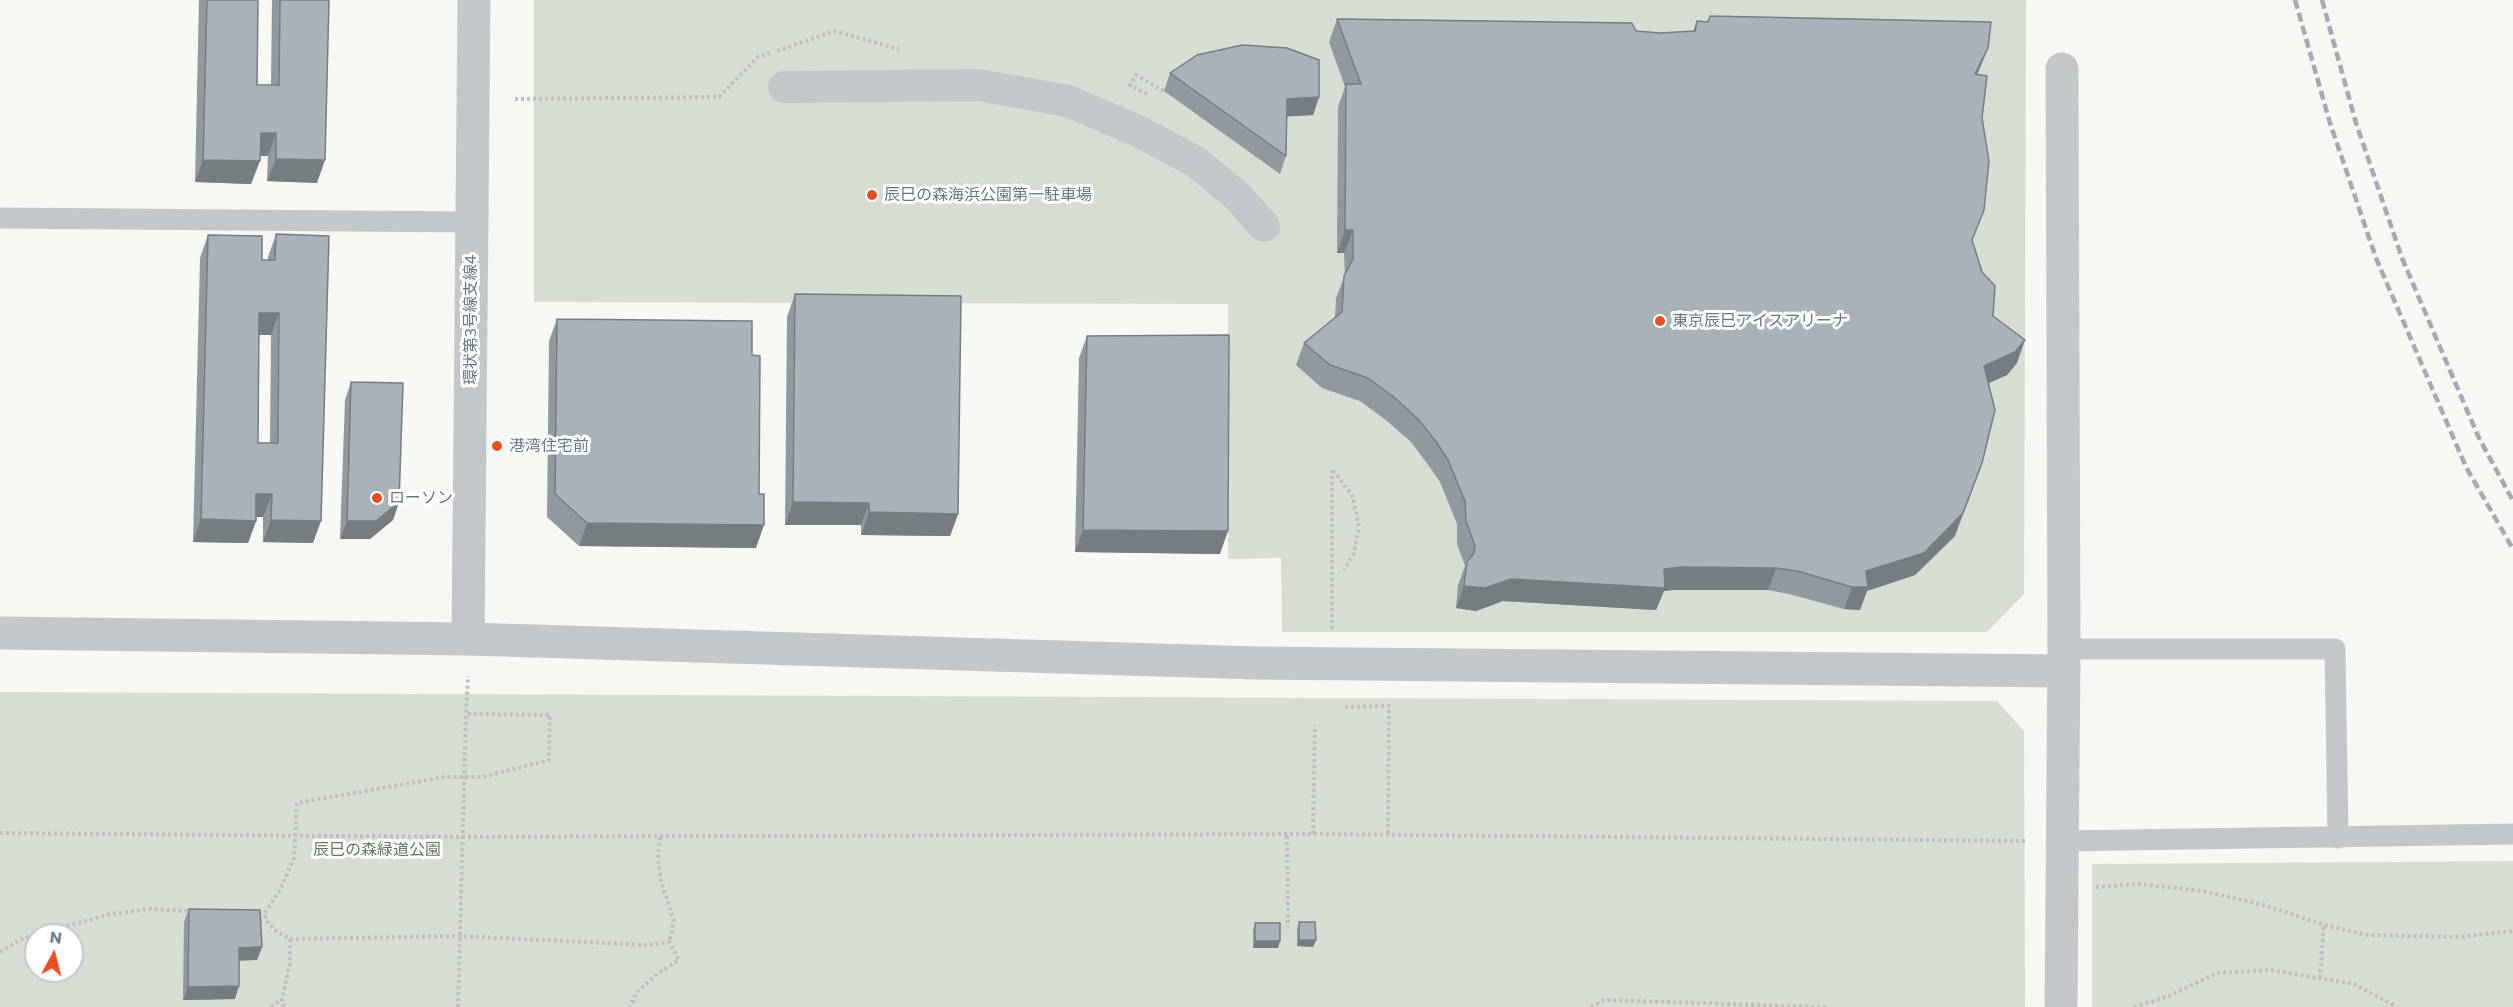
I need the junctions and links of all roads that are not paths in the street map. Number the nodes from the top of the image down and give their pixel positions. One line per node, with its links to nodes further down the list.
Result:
1 (474, 0): 5 (street, 環状第3号線支線4)
2 (2062, 69): 9 (street)
3 (784, 87): 6 (street)
4 (0, 218): 5 (lane)
5 (472, 222): 8 (street, 環状第3号線支線4)
6 (1264, 226)
7 (0, 633): 8 (street)
8 (468, 639): 9 (street)
9 (2064, 660): 11 (lane); 12 (street)
10 (2513, 834): 11 (lane)
11 (2338, 838): 12 (lane)
12 (2063, 841): 13 (street)
13 (2061, 1007)

